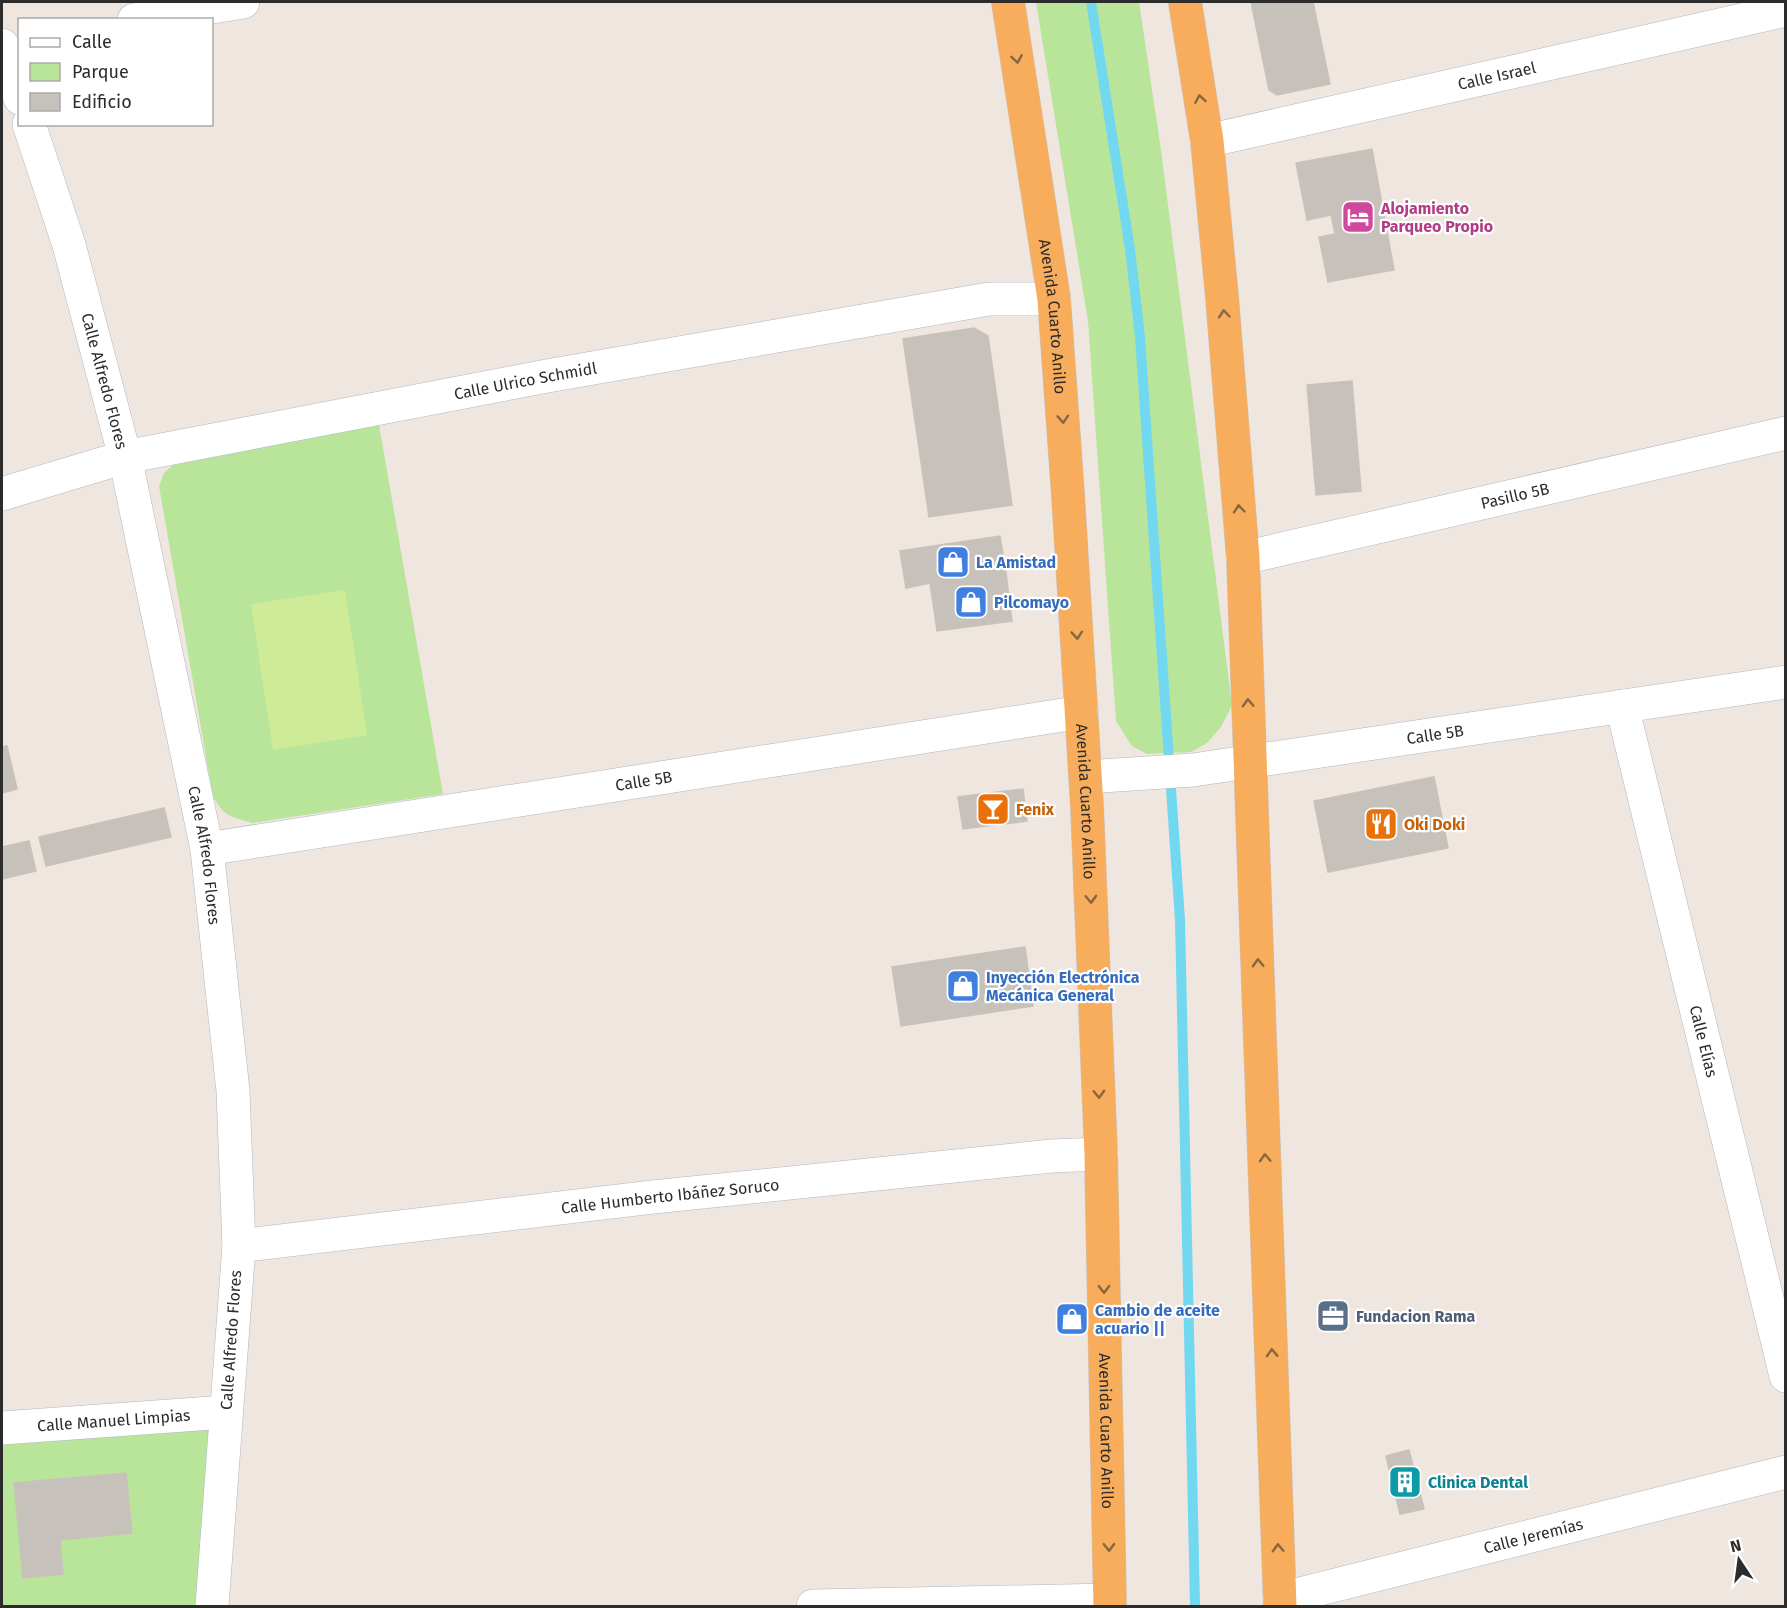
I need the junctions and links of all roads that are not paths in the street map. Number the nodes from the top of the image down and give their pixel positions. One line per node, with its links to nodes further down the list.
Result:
1 (243, 2): 5 (street)
2 (1008, 2): 11 (highway, Avenida Cuarto Anillo, one-way to 11)
3 (1185, 2): 10 (highway, one-way to 3)
4 (1785, 10): 10 (street, Calle Israel)
5 (146, 18)
6 (18, 39): 7 (street)
7 (2, 43): 8 (street)
8 (18, 92)
9 (30, 126): 13 (street, Calle Alfredo Flores)
10 (1207, 141): 15 (highway, one-way to 10)
11 (1054, 299): 13 (street, Calle Ulrico Schmidl); 18 (highway, Avenida Cuarto Anillo, one-way to 18)
12 (1785, 433): 15 (street, Pasillo 5B)
13 (126, 457): 14 (street, Calle Ulrico Schmidl); 21 (street, Calle Alfredo Flores)
14 (2, 494)
15 (1243, 558): 19 (highway, one-way to 15)
16 (1785, 682): 17 (street, Calle 5B)
17 (1622, 706): 19 (street, Calle 5B); 24 (street, Calle Elías)
18 (1082, 712): 20 (highway, Avenida Cuarto Anillo); 21 (street, Calle 5B)
19 (1251, 762): 20 (street, Calle 5B); 29 (highway, one-way to 19)
20 (1086, 777): 22 (highway, Avenida Cuarto Anillo, one-way to 22)
21 (207, 849): 23 (street, Calle Alfredo Flores)
22 (1101, 1154): 23 (street, Calle Humberto Ibáñez Soruco); 28 (highway, Avenida Cuarto Anillo, one-way to 28)
23 (238, 1246): 25 (street, Calle Alfredo Flores)
24 (1785, 1376)
25 (226, 1412): 26 (street, Calle Manuel Limpias); 30 (street, Calle Alfredo Flores)
26 (2, 1428)
27 (1785, 1472): 29 (street, Calle Jeremías)
28 (1110, 1603): 31 (street)
29 (1280, 1603)
30 (212, 1606)
31 (813, 1606)

